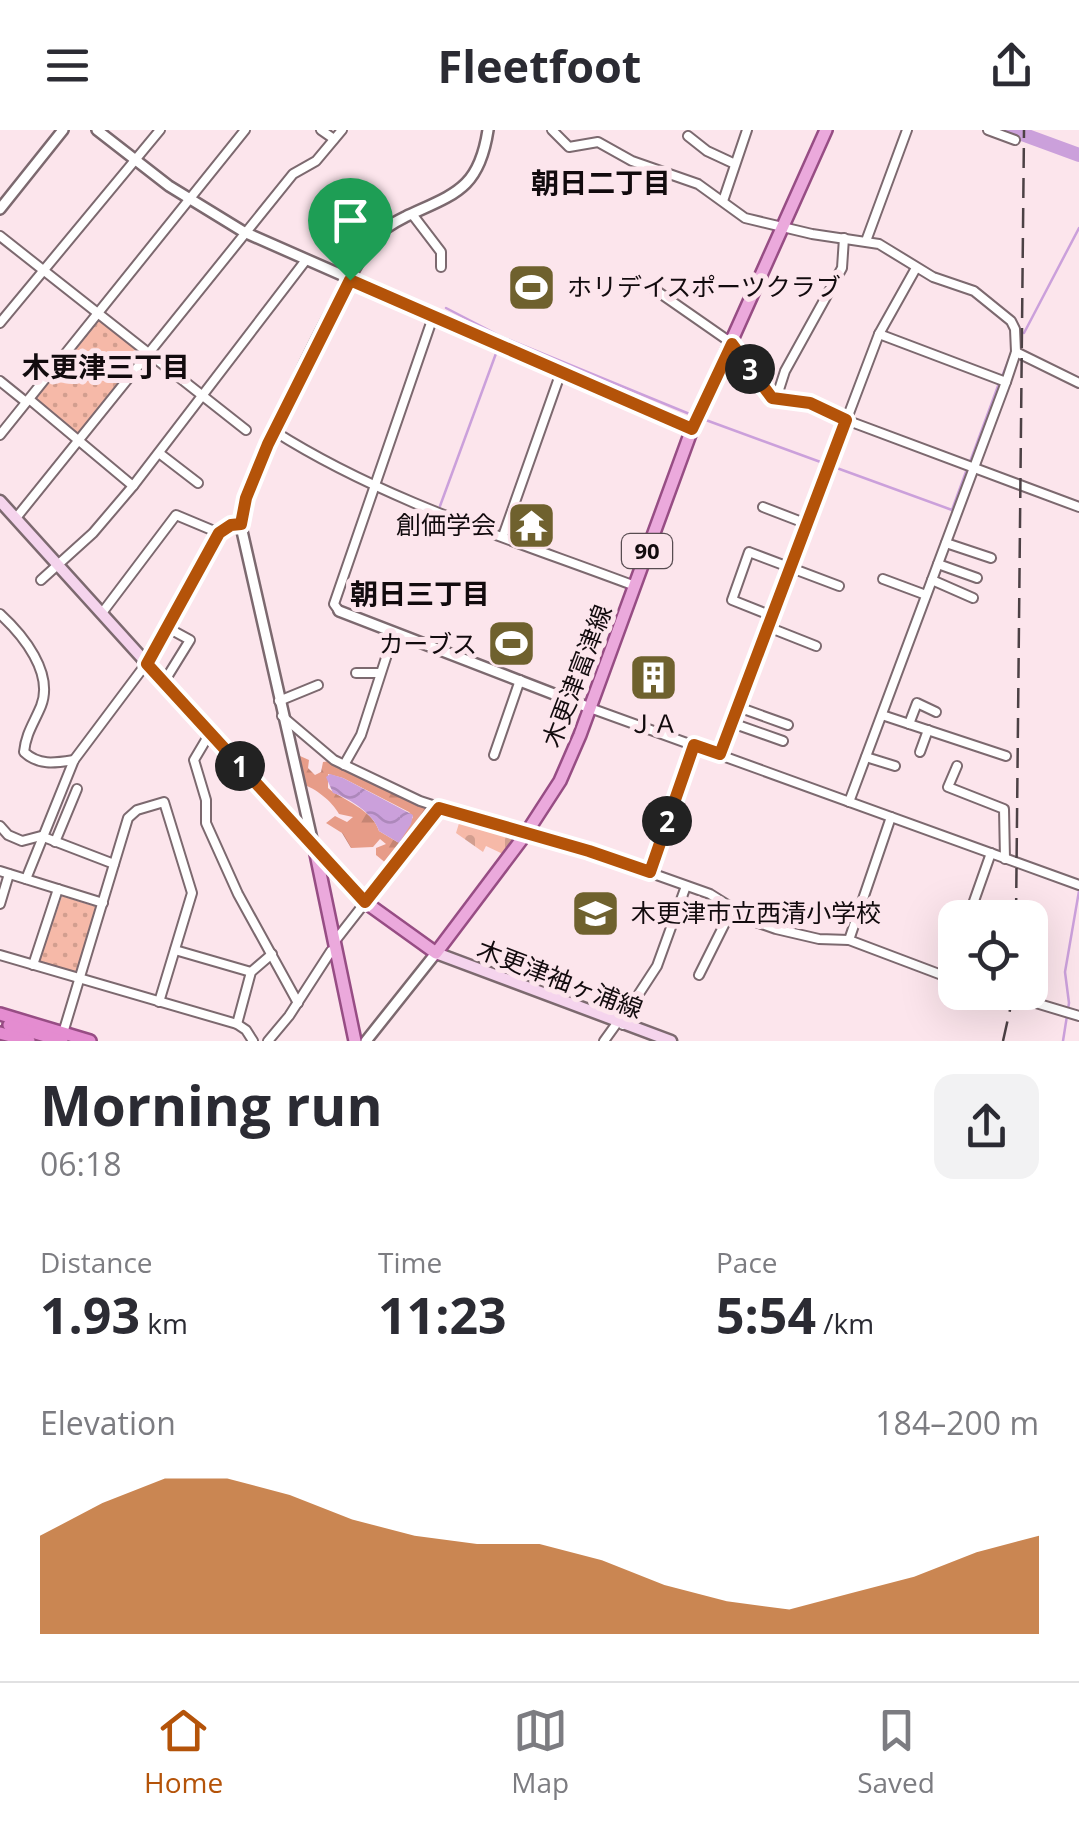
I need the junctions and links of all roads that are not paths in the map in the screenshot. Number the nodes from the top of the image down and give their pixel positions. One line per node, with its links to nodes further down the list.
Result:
1 (63, 130): 22 (street)
2 (97, 130): 18 (street)
3 (160, 130): 18 (street)
4 (244, 130): 20 (street)
5 (321, 130): 15 (street)
6 (342, 130): 15 (street)
7 (488, 130): 23 (street)
8 (552, 130): 17 (street)
9 (602, 130): 17 (street)
10 (748, 130): 19 (street)
11 (826, 130): 24 (main road, 木更津富津線 / 90)
12 (906, 130): 28 (street)
13 (988, 130): 16 (street)
14 (688, 136): 19 (street)
15 (334, 139): 25 (street)
16 (1016, 140)
17 (598, 142): 21 (street)
18 (135, 160): 20 (street); 32 (street)
19 (735, 164): 21 (street)
20 (189, 199): 25 (street); 35 (street)
21 (723, 202): 24 (street)
22 (0, 209)
23 (412, 214): 30 (street); 33 (street)
24 (782, 227): 27 (street); 39 (main road, 木更津富津線 / 90)
25 (244, 232): 29 (street); 41 (street)
26 (0, 236): 32 (street)
27 (844, 238): 28 (street); 47 (street)
28 (866, 241): 31 (street)
29 (306, 260): 33 (street); 46 (street)
30 (441, 266)
31 (916, 268): 38 (street); 40 (street)
32 (42, 270): 35 (street); 37 (street)
33 (350, 280): 36 (street); 52 (street)
34 (654, 288): 39 (street)
35 (98, 314): 41 (street); 48 (street)
36 (433, 317): 42 (street); 59 (street)
37 (0, 323)
38 (880, 334): 44 (street); 49 (street)
39 (732, 344): 47 (street); 50 (main road, 木更津富津線 / 90)
40 (1016, 352): 44 (street); 45 (street)
41 (149, 353): 46 (street); 54 (street)
42 (561, 372): 50 (street); 67 (street)
43 (0, 381): 48 (street)
44 (1006, 382): 56 (street)
45 (1079, 383)
46 (204, 397): 51 (street); 55 (street)
47 (776, 399): 49 (street)
48 (28, 400): 53 (street); 54 (street)
49 (846, 420): 56 (street); 65 (street)
50 (692, 429): 77 (main road, 木更津富津線 / 90)
51 (246, 430)
52 (274, 431): 59 (street); 64 (street)
53 (0, 435)
54 (80, 441): 58 (street); 63 (street)
55 (159, 453): 57 (street); 58 (street)
56 (974, 468): 61 (street); 68 (street)
57 (198, 484)
58 (132, 486): 71 (street)
59 (375, 486): 67 (street); 81 (street)
60 (0, 501): 63 (main road)
61 (1079, 506)
62 (762, 507): 65 (street)
63 (16, 518): 71 (main road)
64 (241, 524): 66 (street); 95 (street)
65 (807, 524): 72 (street)
66 (219, 533): 82 (street); 86 (street)
67 (503, 536): 77 (street)
68 (946, 542): 69 (street); 70 (street)
69 (991, 558)
70 (938, 564): 73 (street); 76 (street)
71 (58, 565): 75 (street); 82 (main road)
72 (790, 567): 78 (street); 84 (street); 84 (street)
73 (977, 578)
74 (883, 579): 79 (street)
75 (42, 580)
76 (932, 580): 79 (street); 80 (street)
77 (635, 586): 96 (main road, 木更津富津線 / 90)
78 (839, 586)
79 (926, 595): 99 (street)
80 (973, 598)
81 (338, 611): 87 (street)
82 (102, 613): 89 (main road)
83 (0, 614): 113 (street)
84 (772, 616): 85 (street)
85 (768, 627): 88 (street); 97 (street)
86 (168, 628): 89 (street); 93 (street)
87 (394, 633): 91 (street); 92 (street)
88 (816, 646)
89 (147, 664): 93 (main road); 113 (street)
90 (356, 672): 91 (street)
91 (380, 672): 114 (street)
92 (520, 680): 96 (street); 109 (street)
93 (164, 682): 105 (main road)
94 (318, 685): 95 (street)
95 (279, 701): 100 (street)
96 (590, 708): 107 (street); 122 (main road, 木更津富津線 / 90)
97 (738, 708): 101 (street); 103 (street)
98 (936, 712): 102 (street)
99 (882, 715): 102 (street); 111 (street)
100 (282, 716): 114 (street); 125 (street)
101 (732, 724): 106 (street); 110 (street)
102 (909, 724): 104 (street)
103 (788, 725)
104 (928, 730): 108 (street); 112 (street)
105 (210, 732): 125 (main road); 144 (street)
106 (783, 742)
107 (694, 745): 110 (street); 130 (street)
108 (920, 752)
109 (494, 754)
110 (720, 754): 118 (street)
111 (866, 756): 115 (street); 118 (street)
112 (1006, 756)
113 (74, 760): 123 (street)
114 (344, 765): 119 (street)
115 (895, 766)
116 (958, 766): 127 (street)
117 (77, 789): 124 (street)
118 (848, 802): 120 (street)
119 (439, 808): 122 (street); 136 (street)
120 (891, 817): 126 (street); 140 (street)
121 (0, 826): 123 (street)
122 (526, 835): 130 (street); 143 (main road, 木更津富津線 / 90)
123 (42, 836): 124 (street); 131 (street)
124 (56, 842): 128 (street)
125 (314, 848): 136 (main road); 141 (main road)
126 (992, 854): 127 (street); 135 (street)
127 (1006, 858): 132 (street)
128 (114, 864): 137 (street); 142 (street)
129 (4, 872): 131 (street); 138 (street)
130 (650, 872): 133 (street)
131 (26, 879): 134 (street)
132 (1079, 885)
133 (686, 886): 139 (street); 158 (street)
134 (58, 889): 137 (street); 146 (street)
135 (975, 900)
136 (365, 902): 141 (street); 143 (main road)
137 (103, 903): 150 (street)
138 (0, 904)
139 (732, 909): 140 (street); 149 (street)
140 (849, 940): 148 (street)
141 (336, 945): 152 (street); 165 (main road)
142 (175, 950): 147 (street); 151 (street)
143 (436, 953): 158 (main road, 木更津袖ヶ浦線); 166 (street)
144 (272, 954): 147 (street); 152 (street)
145 (0, 955): 146 (street)
146 (33, 965): 150 (street)
147 (251, 972): 157 (street)
148 (938, 974)
149 (699, 975)
150 (80, 978): 151 (street); 160 (street)
151 (159, 1002): 157 (street)
152 (298, 1003): 164 (street)
153 (1048, 1007): 155 (street)
154 (0, 1014): 160 (highway)
155 (1079, 1016)
156 (0, 1022): 161 (highway)
157 (236, 1024): 163 (street)
158 (620, 1024): 167 (street); 168 (main road, 木更津袖ヶ浦線)
159 (0, 1033): 161 (highway)
160 (63, 1037): 161 (highway); 162 (highway)
161 (35, 1038)
162 (90, 1041)
163 (253, 1041)
164 (268, 1041)
165 (354, 1041)
166 (366, 1041)
167 (604, 1041)
168 (670, 1041)

